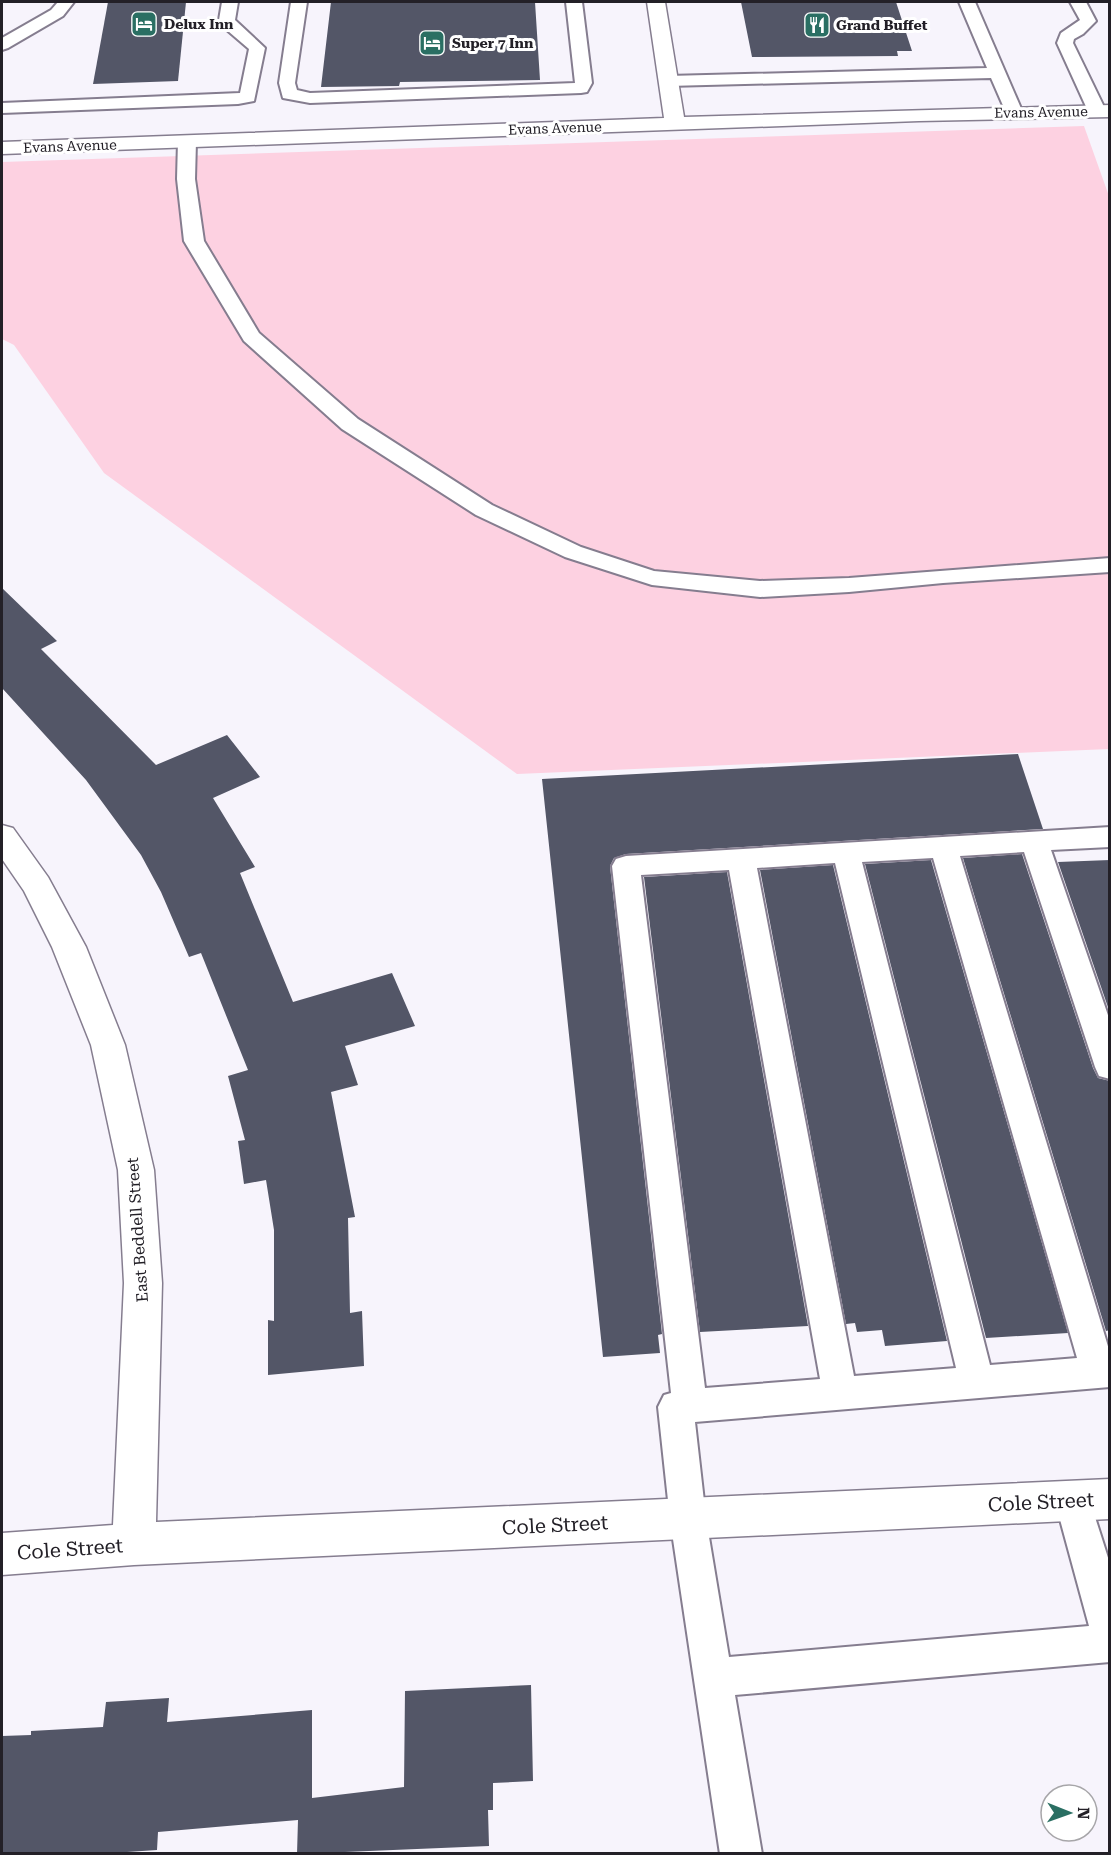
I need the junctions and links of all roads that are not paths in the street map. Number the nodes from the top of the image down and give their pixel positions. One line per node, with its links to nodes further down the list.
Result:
1 (66, 2): 10 (lane)
2 (230, 2): 13 (lane)
3 (299, 2): 4 (lane)
4 (574, 2)
5 (656, 2): 12 (street)
6 (967, 2): 11 (lane)
7 (1078, 2): 8 (lane)
8 (1088, 21): 9 (lane); 14 (lane)
9 (1110, 22)
10 (2, 45)
11 (997, 73): 12 (lane); 15 (lane)
12 (668, 81): 16 (street)
13 (2, 108)
14 (1103, 111): 15 (street, Evans Avenue)
15 (1014, 112): 16 (street, Evans Avenue)
16 (675, 123): 17 (street, Evans Avenue)
17 (187, 141): 18 (street, Evans Avenue); 19 (lane)
18 (2, 148)
19 (1110, 565)
20 (2, 836): 33 (street, East Beddell Street)
21 (1110, 837): 22 (lane)
22 (1034, 841): 23 (lane); 26 (lane)
23 (944, 847): 24 (lane); 27 (lane)
24 (846, 853): 25 (lane); 28 (lane)
25 (741, 859): 29 (lane); 30 (lane)
26 (1110, 1067)
27 (1104, 1372): 28 (lane)
28 (977, 1382): 29 (lane)
29 (840, 1393): 30 (lane)
30 (690, 1406): 32 (lane)
31 (1091, 1500): 32 (street, Cole Street); 35 (lane)
32 (688, 1519): 33 (street, Cole Street); 37 (lane)
33 (134, 1544): 34 (street, Cole Street)
34 (2, 1554)
35 (1110, 1632)
36 (1110, 1643): 37 (lane)
37 (712, 1678): 38 (lane)
38 (741, 1854)

